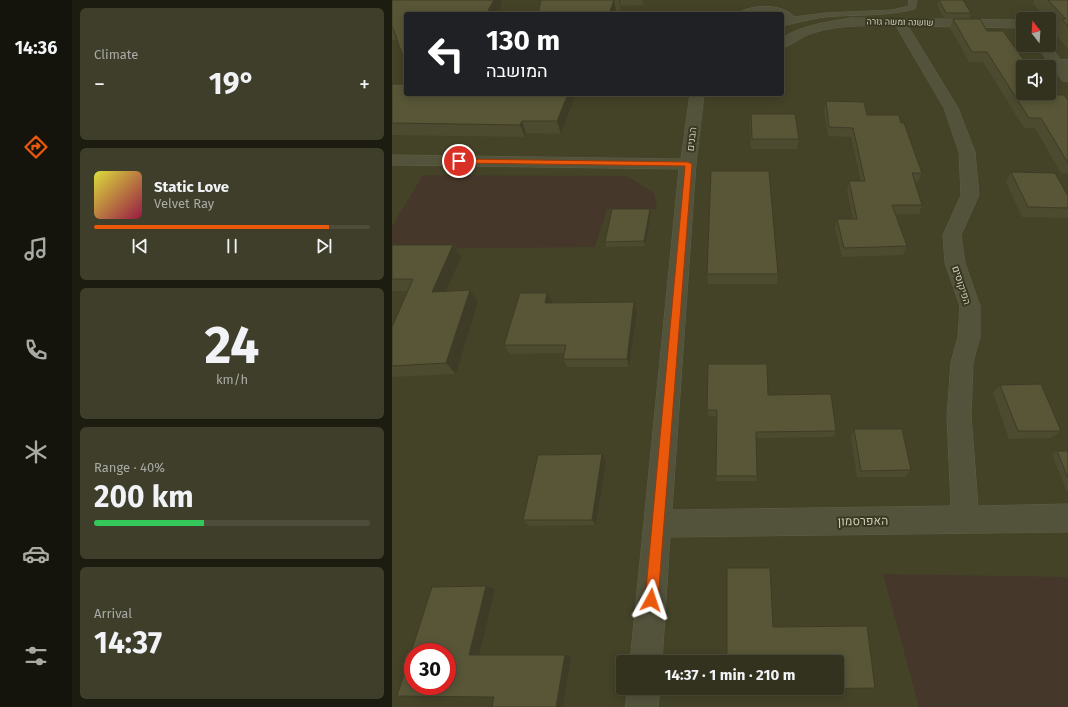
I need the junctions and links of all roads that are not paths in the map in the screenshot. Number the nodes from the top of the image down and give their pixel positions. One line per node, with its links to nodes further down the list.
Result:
1 (914, 0): 3 (lane)
2 (746, 12): 3 (lane)
3 (792, 20): 5 (lane)
4 (900, 22): 6 (street, שושנה ומשה גורה); 7 (street, שושנה ומשה גורה); 15 (street, הפיקוסים)
5 (784, 23)
6 (1016, 24)
7 (784, 43)
8 (1050, 52): 9 (street)
9 (1062, 63): 10 (street)
10 (1068, 78)
11 (697, 96): 13 (street, הבנים)
12 (392, 160): 13 (street)
13 (688, 164): 16 (street, הבנים)
14 (1068, 518): 15 (street, האפרסמון)
15 (965, 520): 16 (street, האפרסמון)
16 (658, 524): 17 (street, הבנים)
17 (647, 655)
18 (643, 695): 19 (street)
19 (642, 707)

